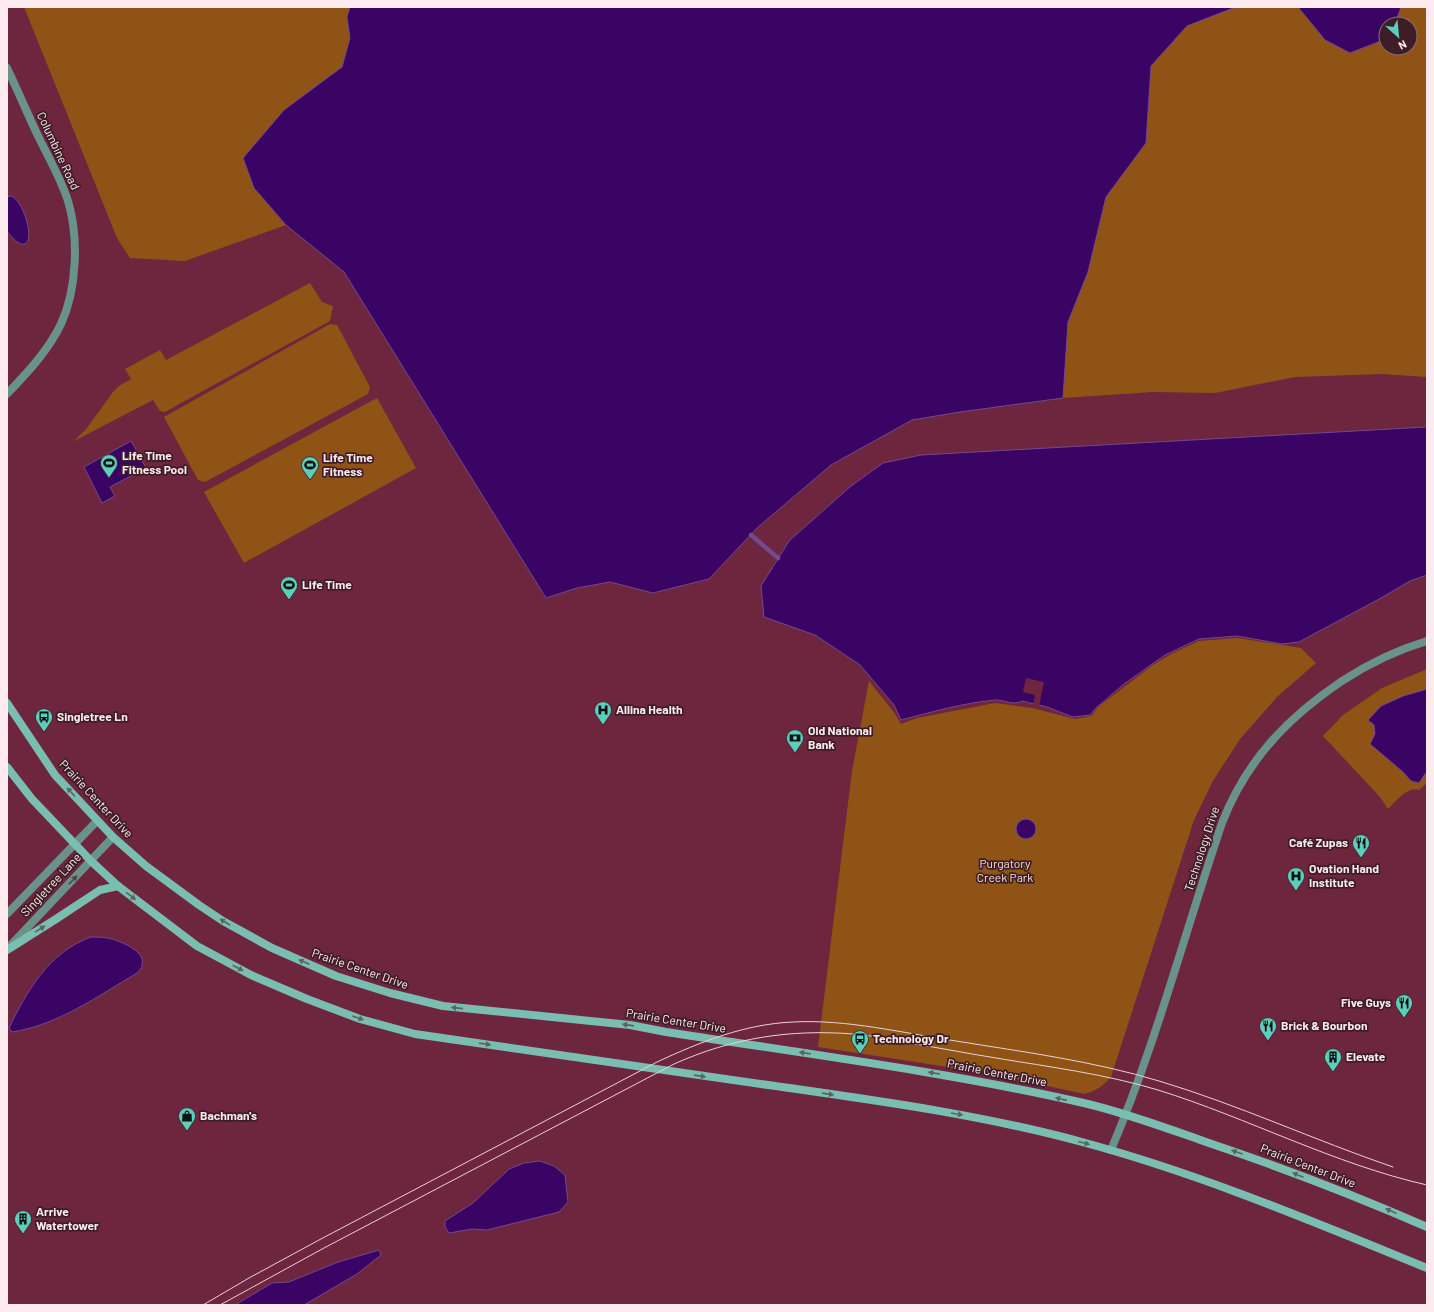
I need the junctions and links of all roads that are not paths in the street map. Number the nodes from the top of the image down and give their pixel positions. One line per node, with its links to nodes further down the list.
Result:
1 (7, 68): 2 (street, Columbine Road)
2 (7, 394)
3 (1427, 641): 13 (street, Technology Drive)
4 (7, 703): 6 (main road, Prairie Center Drive, one-way to 4)
5 (7, 767): 8 (main road)
6 (97, 821): 7 (main road, Prairie Center Drive); 8 (street, Singletree Lane)
7 (113, 837): 9 (street, Singletree Lane); 13 (main road, Prairie Center Drive, one-way to 7)
8 (74, 843): 9 (main road); 11 (street, Singletree Lane)
9 (91, 861): 10 (main road); 12 (street, Singletree Lane, one-way to 9)
10 (118, 886): 12 (main road, one-way to 10); 14 (main road, one-way to 14)
11 (7, 914)
12 (7, 949)
13 (1126, 1116): 14 (street, Technology Drive); 15 (main road, Prairie Center Drive, one-way to 13)
14 (1111, 1150): 16 (main road)
15 (1427, 1227)
16 (1427, 1268)

